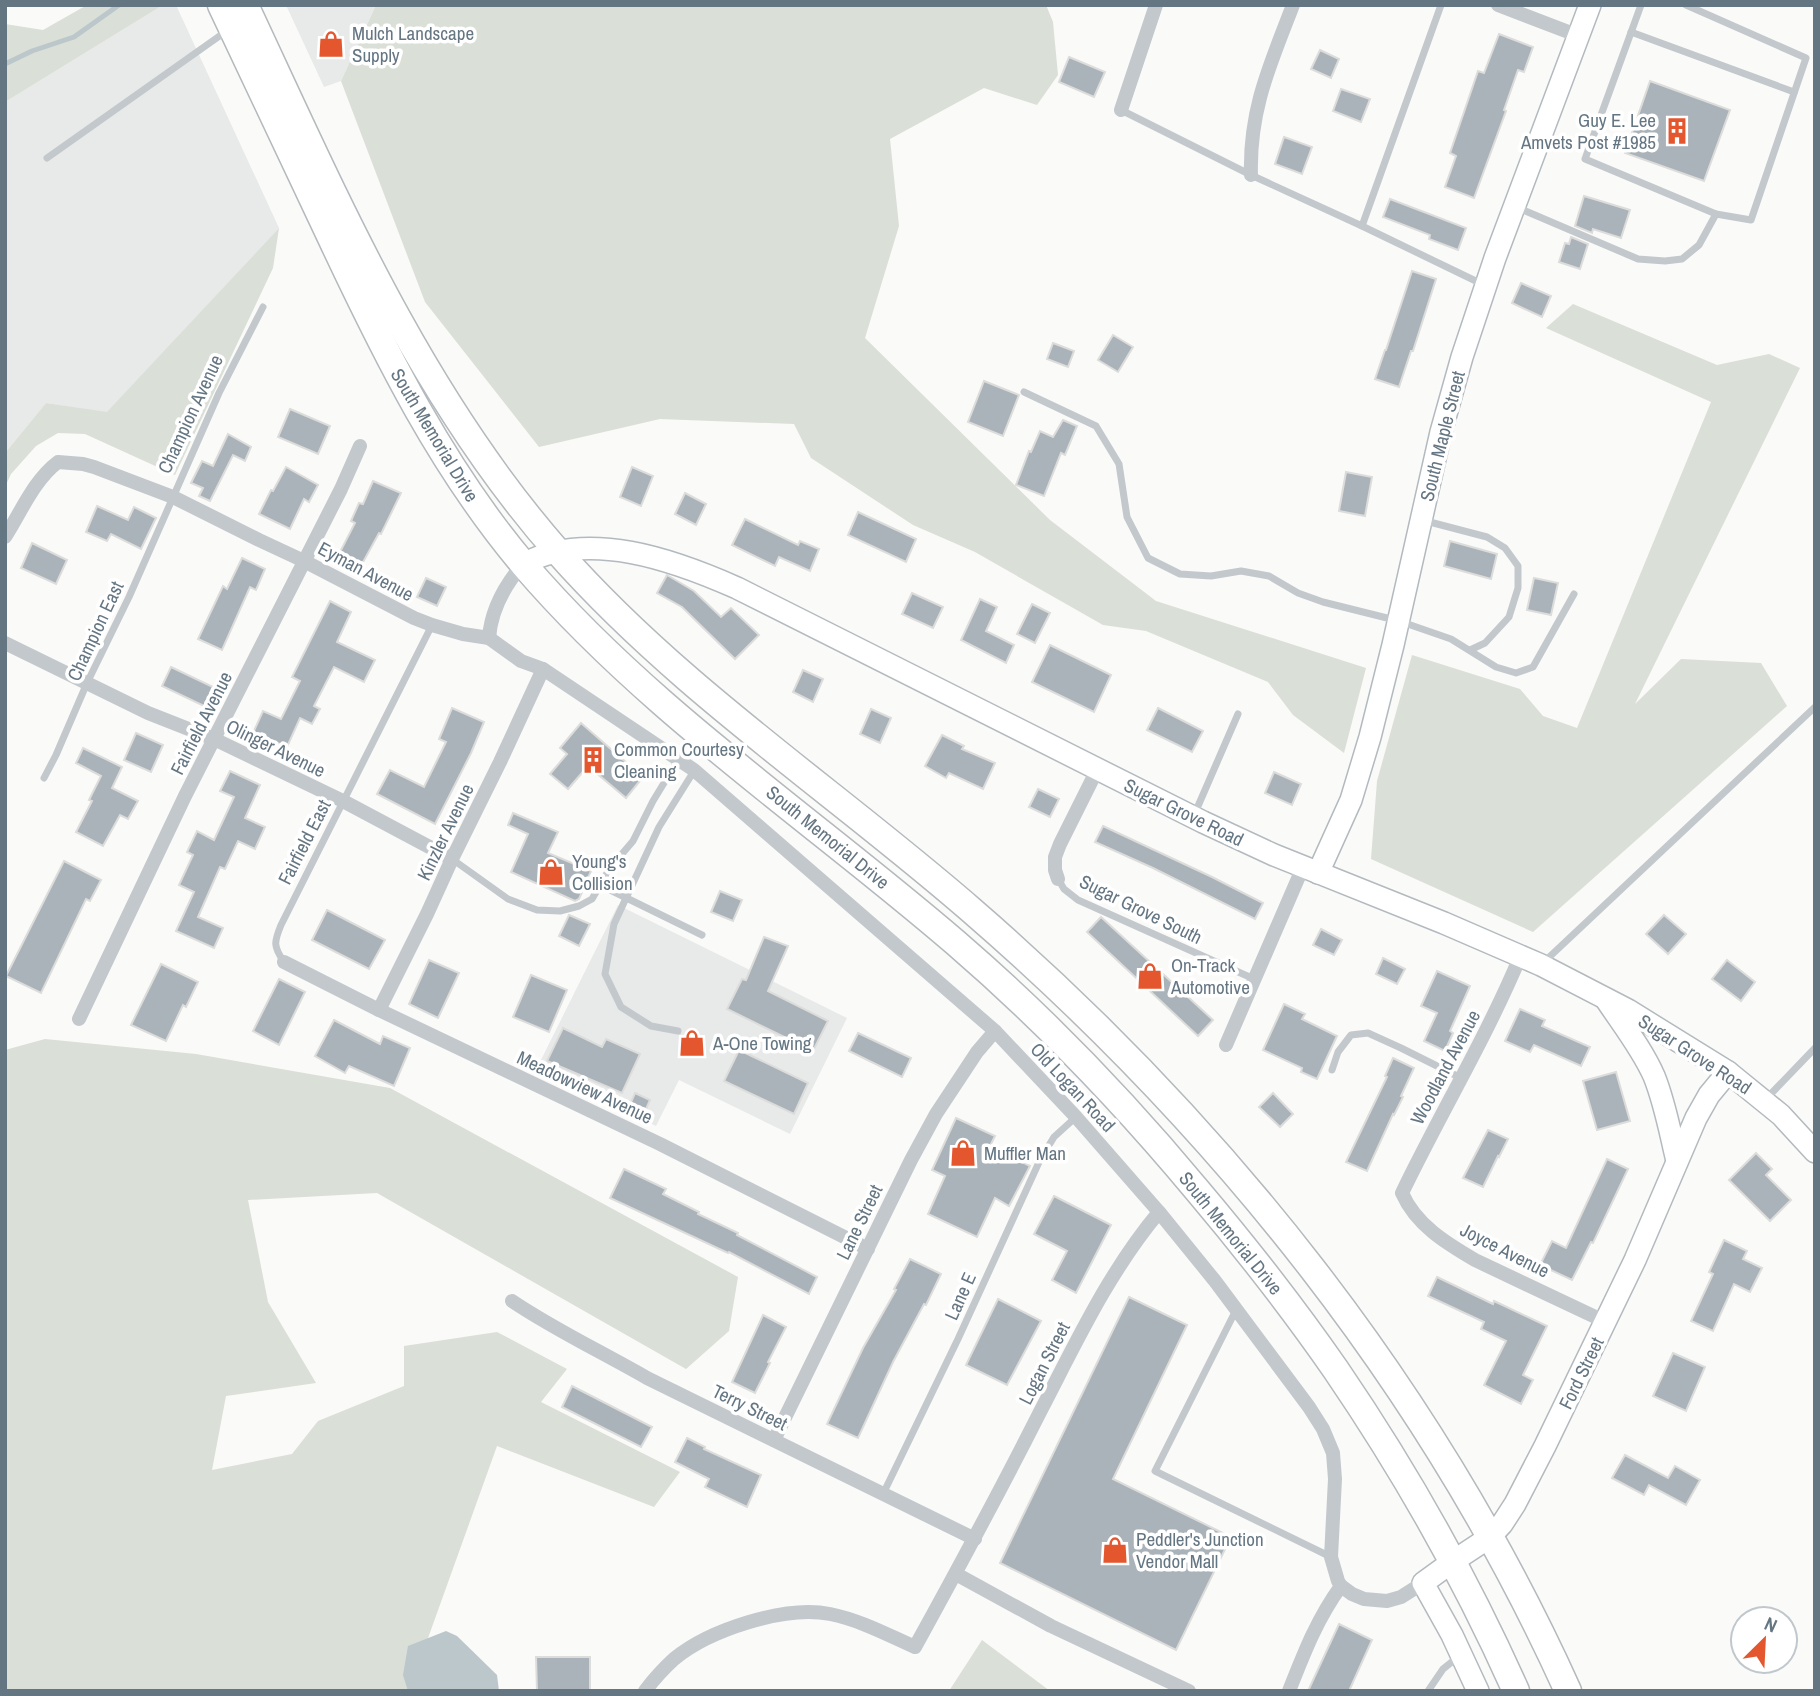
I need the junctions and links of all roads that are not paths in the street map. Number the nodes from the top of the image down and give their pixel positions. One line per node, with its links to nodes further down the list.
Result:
1 (1156, 5): 12 (street)
2 (1293, 5): 14 (street)
3 (1441, 5): 17 (lane)
4 (1498, 5): 10 (street)
5 (1590, 5): 10 (street, South Maple Street)
6 (1641, 5): 9 (lane)
7 (1686, 5): 11 (lane)
8 (242, 10): 13 (lane); 25 (highway, South Memorial Drive); 27 (highway, South Memorial Drive)
9 (1631, 32): 11 (lane); 16 (lane)
10 (1579, 36): 15 (street, South Maple Street)
11 (1794, 92): 16 (lane)
12 (1121, 110): 14 (lane)
13 (47, 158)
14 (1251, 176): 17 (lane)
15 (1514, 207): 16 (lane); 18 (street, South Maple Street)
16 (1716, 214)
17 (1362, 226): 18 (lane)
18 (1486, 286): 23 (street, South Maple Street)
19 (263, 307): 22 (lane, Champion Avenue)
20 (1024, 392): 29 (lane)
21 (359, 446): 26 (street, Fairfield Avenue)
22 (173, 497): 24 (street, Champion Avenue); 26 (street, Eyman Avenue); 35 (lane, Champion East)
23 (1421, 520): 29 (street, South Maple Street); 33 (lane)
24 (5, 537)
25 (557, 551): 27 (street, Sugar Grove Road); 41 (street, Sugar Grove Road); 77 (highway, South Memorial Drive)
26 (304, 561): 30 (street, Eyman Avenue); 38 (street, Fairfield Avenue)
27 (523, 564): 31 (street); 80 (highway, South Memorial Drive)
28 (1574, 594): 33 (lane)
29 (1399, 621): 33 (lane); 46 (street, South Maple Street)
30 (432, 625): 31 (street, Eyman Avenue); 43 (lane, Fairfield East)
31 (488, 638): 34 (street, Eyman Avenue)
32 (5, 643): 35 (street, Olinger Avenue)
33 (1469, 650)
34 (543, 669): 39 (street, Old Logan Road); 45 (street, Kinzler Avenue)
35 (87, 683): 38 (street, Olinger Avenue); 42 (lane, Champion East)
36 (1815, 707): 53 (lane)
37 (1238, 714): 44 (lane)
38 (214, 739): 43 (street, Olinger Avenue); 57 (street, Fairfield Avenue)
39 (678, 759): 40 (street, Old Logan Road); 48 (lane)
40 (694, 770): 49 (lane); 59 (street, Old Logan Road)
41 (1097, 770): 44 (street, Sugar Grove Road); 47 (street)
42 (44, 778)
43 (343, 801): 45 (street, Olinger Avenue); 52 (lane, Fairfield East)
44 (1193, 817): 46 (street, Sugar Grove Road)
45 (452, 859): 48 (lane); 56 (street, Kinzler Avenue)
46 (1311, 870): 51 (street, Sugar Grove Road); 54 (street)
47 (1058, 879): 54 (lane, Sugar Grove South)
48 (600, 885): 49 (lane)
49 (626, 897): 50 (lane); 58 (lane)
50 (702, 935)
51 (1520, 957): 53 (street, Sugar Grove Road); 64 (street, Woodland Avenue)
52 (284, 962): 56 (street, Meadowview Avenue)
53 (1541, 965): 55 (street, Sugar Grove Road)
54 (1254, 979): 60 (street)
55 (1604, 998): 63 (street, Sugar Grove Road); 68 (street)
56 (379, 1010): 71 (street, Meadowview Avenue)
57 (79, 1019)
58 (678, 1031)
59 (995, 1031): 66 (street, Old Logan Road); 71 (street, Lane Street)
60 (1226, 1045)
61 (1815, 1048): 65 (lane)
62 (1332, 1070): 64 (lane)
63 (1728, 1072): 65 (street, Sugar Grove Road); 68 (street, Ford Street)
64 (1462, 1078): 69 (street, Woodland Avenue)
65 (1765, 1100): 67 (street, Sugar Grove Road)
66 (1076, 1117): 70 (street, Old Logan Road); 76 (lane, Lane E)
67 (1815, 1152)
68 (1678, 1161): 74 (street, Ford Street)
69 (1402, 1193): 74 (street, Joyce Avenue)
70 (1158, 1212): 73 (street, Old Logan Road); 78 (street, Logan Street)
71 (868, 1249): 75 (street, Lane Street)
72 (512, 1301): 75 (street, Terry Street)
73 (1236, 1310): 79 (street, Old Logan Road); 79 (lane)
74 (1606, 1322): 77 (street, Ford Street)
75 (774, 1440): 76 (street, Terry Street)
76 (883, 1494): 78 (street, Terry Street)
77 (1490, 1536): 80 (street, Ford Street); 91 (highway, South Memorial Drive)
78 (975, 1539): 81 (street, Logan Street)
79 (1331, 1557): 83 (street, Old Logan Road)
80 (1451, 1562): 82 (street, Ford Street); 90 (highway, South Memorial Drive)
81 (956, 1574): 85 (street, Logan Street); 86 (street)
82 (1423, 1583): 83 (street); 84 (street)
83 (1341, 1586): 87 (street)
84 (1461, 1654): 88 (lane); 89 (street)
85 (645, 1691)
86 (1189, 1691)
87 (1289, 1691)
88 (1428, 1691)
89 (1478, 1691)
90 (1516, 1691)
91 (1568, 1691)

